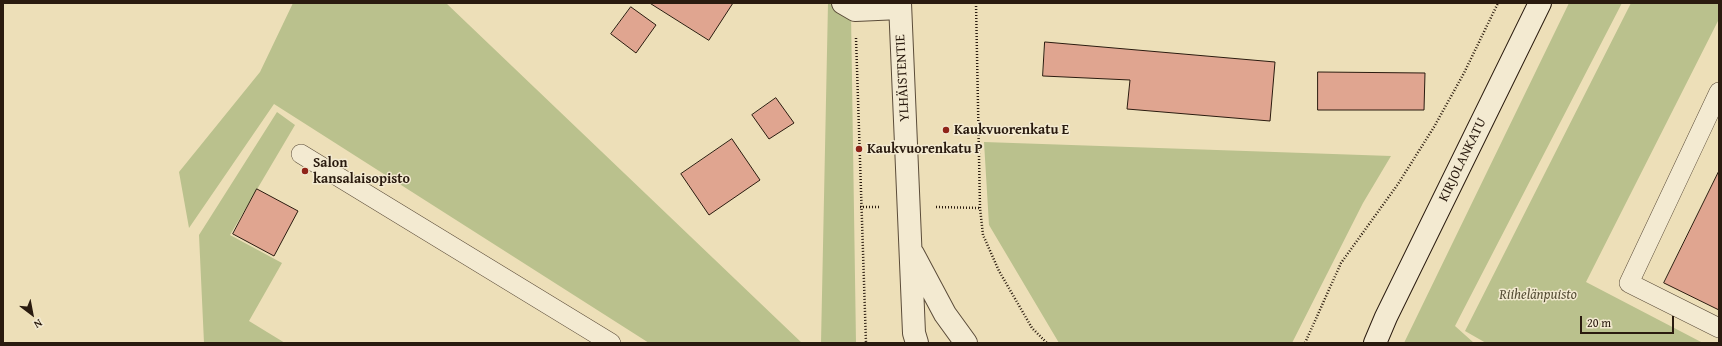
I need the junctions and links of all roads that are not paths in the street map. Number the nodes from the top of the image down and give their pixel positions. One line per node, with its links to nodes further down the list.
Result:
1 (1540, 3): 7 (street, KIRJOLANKATU)
2 (900, 5): 3 (street); 6 (street, YLHÄISTENTIE)
3 (849, 7)
4 (1719, 92): 8 (lane)
5 (301, 154): 9 (lane)
6 (911, 249): 10 (street, YLHÄISTENTIE); 11 (street, YLHÄISTENTIE)
7 (1386, 317): 12 (street, KIRJOLANKATU); 13 (street, KIRJOLANKATU)
8 (1719, 328)
9 (611, 343)
10 (917, 343)
11 (966, 343)
12 (1367, 343)
13 (1374, 343)

